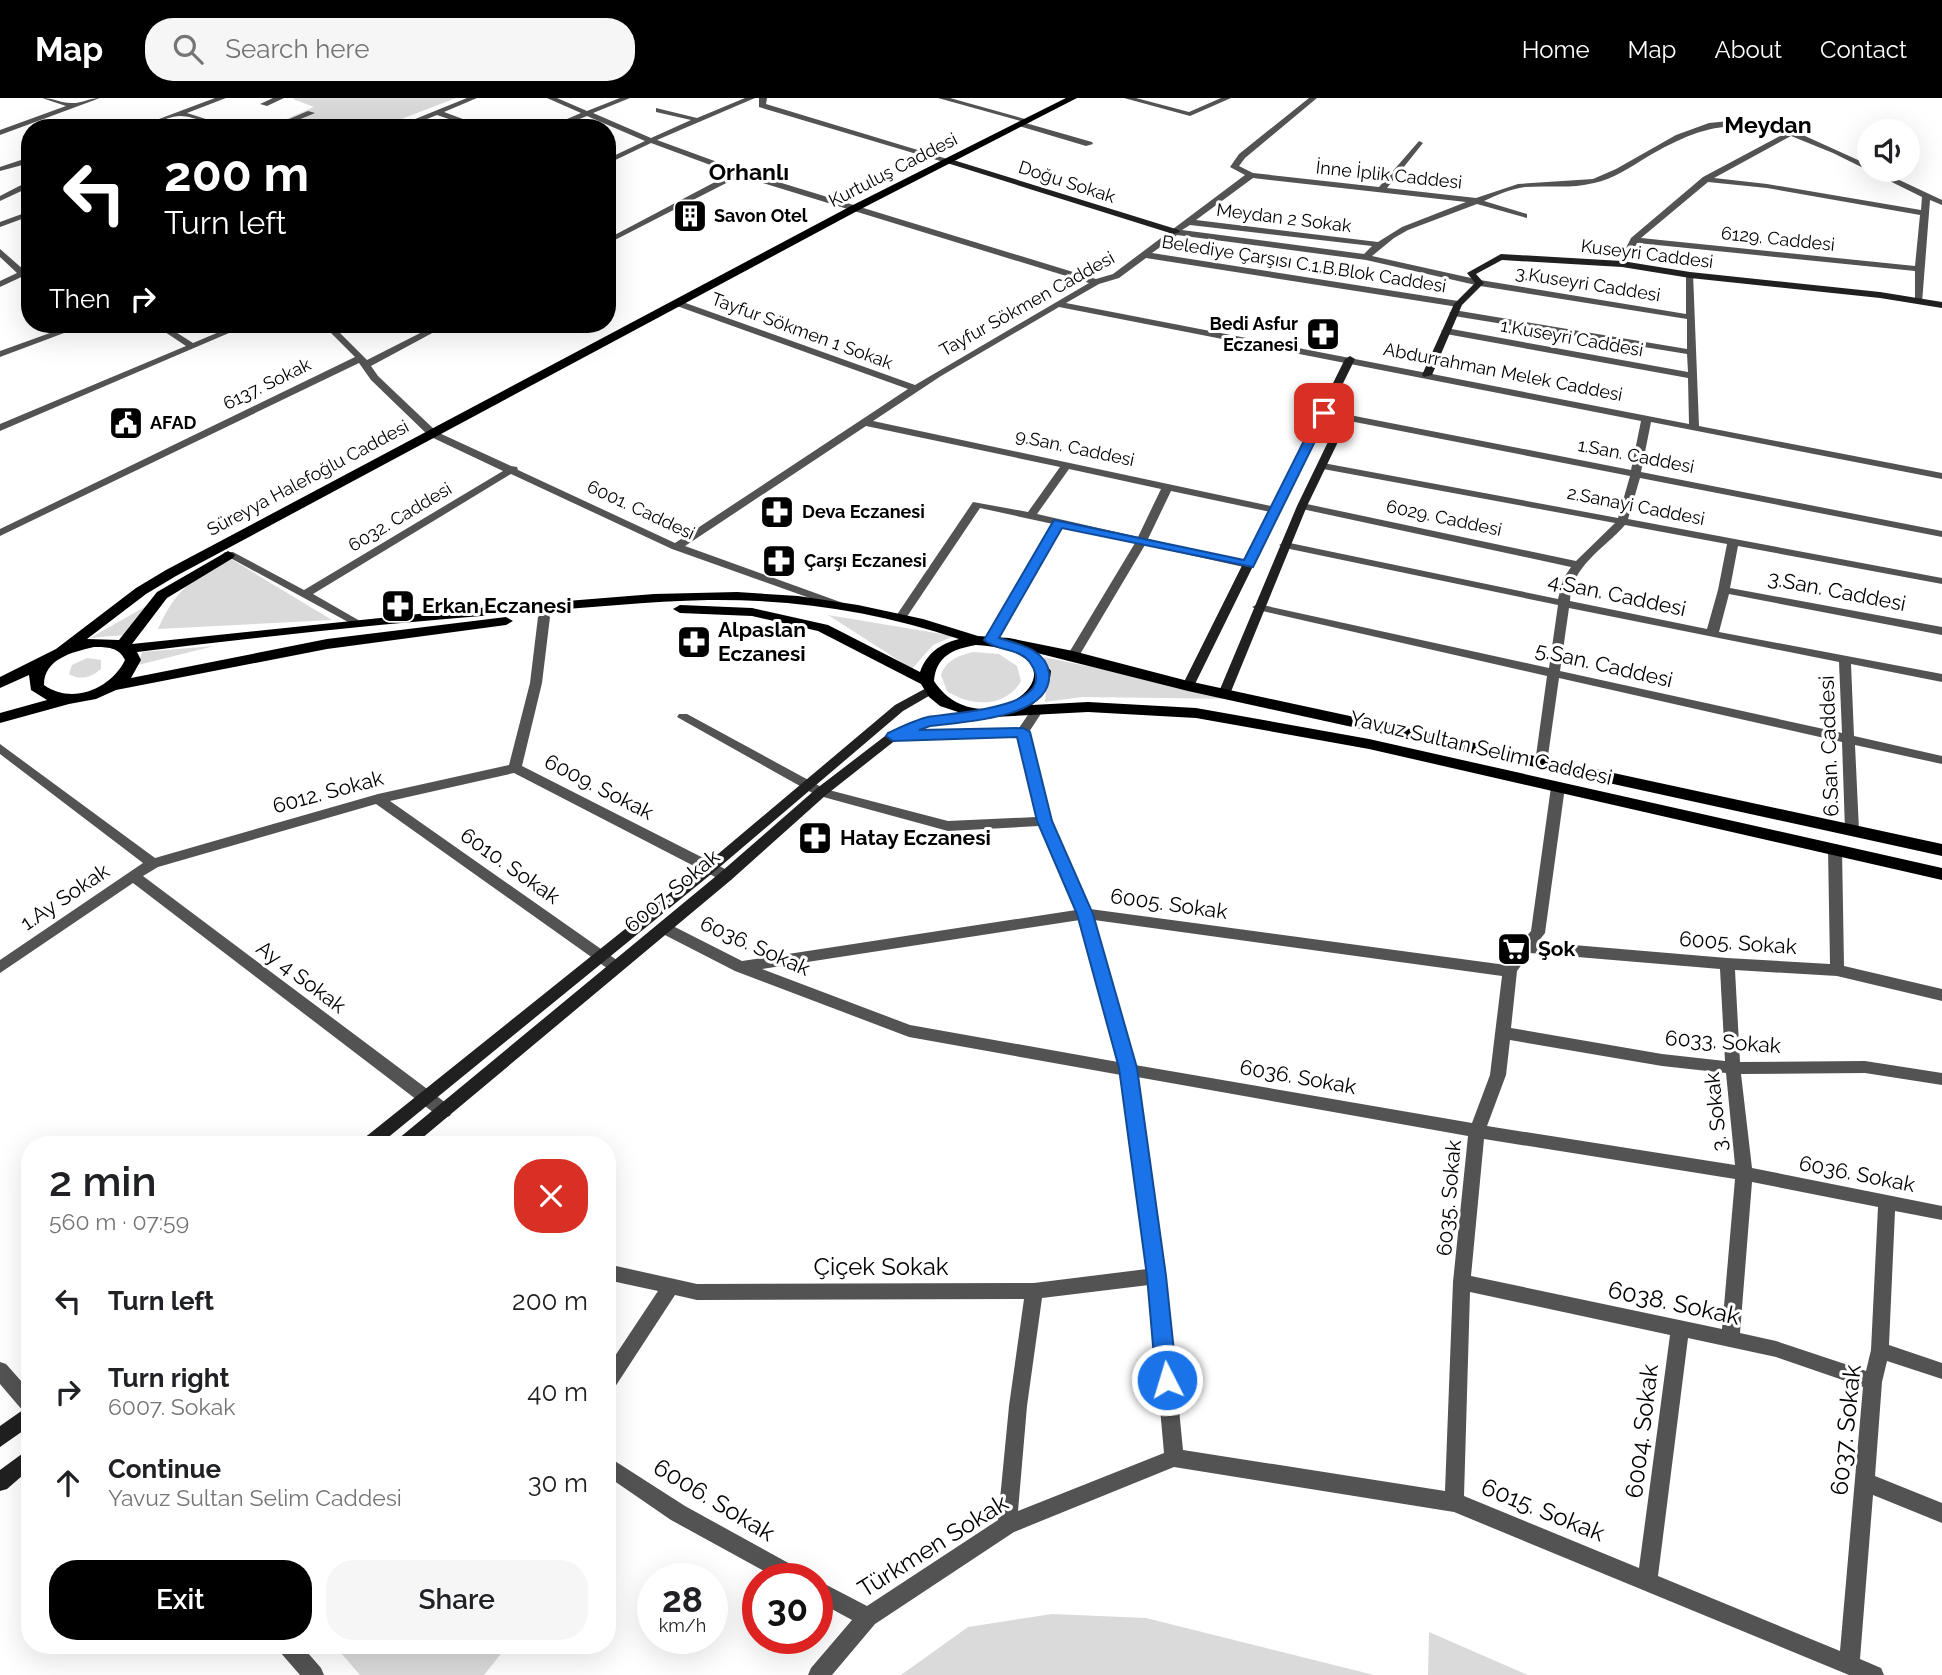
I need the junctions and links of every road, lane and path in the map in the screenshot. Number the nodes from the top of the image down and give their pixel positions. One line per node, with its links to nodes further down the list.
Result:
1 (46, 98): 16 (street)
2 (96, 98): 16 (street)
3 (222, 98): 21 (street)
4 (280, 98): 15 (street)
5 (473, 98): 18 (street)
6 (551, 98): 19 (street)
7 (626, 98): 19 (street)
8 (751, 98): 30 (street)
9 (763, 98): 42 (street)
10 (942, 98): 31 (street)
11 (1073, 98): 31 (main road, Kurtuluş Caddesi)
12 (1128, 98): 13 (street)
13 (1227, 98)
14 (1312, 98): 47 (street)
15 (264, 104)
16 (72, 106): 22 (street)
17 (659, 110): 30 (street)
18 (436, 112): 26 (street); 27 (street)
19 (586, 112): 28 (street); 29 (street)
20 (311, 113): 25 (street)
21 (181, 114): 23 (street); 24 (street)
22 (36, 119)
23 (166, 119)
24 (198, 119)
25 (295, 119)
26 (419, 119)
27 (457, 119)
28 (570, 119)
29 (602, 119)
30 (698, 120): 38 (street)
31 (1025, 122): 40 (street); 42 (main road, Kurtuluş Caddesi)
32 (21, 125): 35 (street)
33 (616, 125): 38 (street)
34 (0, 127): 35 (street)
35 (9, 129): 36 (street)
36 (0, 133)
37 (1791, 133): 44 (street, İnne İplik Caddesi); 48 (street); 54 (street, İnne İplik Caddesi)
38 (652, 141): 41 (street); 46 (street)
39 (1419, 143): 51 (street)
40 (1088, 144)
41 (616, 158)
42 (950, 161): 56 (main road, Kurtuluş Caddesi); 62 (street, Doğu Sokak)
43 (21, 163): 45 (street)
44 (1857, 163)
45 (0, 169)
46 (739, 173): 56 (street); 63 (street)
47 (1251, 175): 51 (street, İnne İplik Caddesi); 60 (street, Tayfur Sökmen Caddesi)
48 (1706, 179): 57 (street); 64 (street)
49 (1896, 182): 52 (street, İnne İplik Caddesi)
50 (21, 188): 53 (street)
51 (1381, 190): 54 (street, İnne İplik Caddesi)
52 (1926, 197): 55 (street, İnne İplik Caddesi); 57 (street)
53 (0, 199)
54 (1477, 201): 58 (street); 65 (street)
55 (1942, 203)
56 (855, 208): 74 (street); 78 (main road, Kurtuluş Caddesi)
57 (1924, 213): 71 (street)
58 (1524, 216)
59 (21, 217): 61 (street)
60 (1188, 222): 62 (street, Tayfur Sökmen Caddesi); 65 (street, Meydan 2 Sokak)
61 (0, 225)
62 (1176, 232): 67 (street, Tayfur Sökmen Caddesi); 68 (street, 3.Kuseyri Caddesi)
63 (616, 237)
64 (1634, 240): 69 (street); 71 (street, 6129. Caddesi)
65 (1377, 244): 68 (street)
66 (0, 252): 70 (street)
67 (1145, 255): 74 (street, Tayfur Sökmen Caddesi); 81 (street, Belediye Çarşısı C.1.B.Blok Caddesi)
68 (1366, 257): 75 (street, 3.Kuseyri Caddesi)
69 (1622, 264): 73 (street, Kuseyri Caddesi); 75 (street, Kuseyri Caddesi)
70 (21, 268)
71 (1919, 270): 77 (street)
72 (21, 274): 76 (street)
73 (1690, 275): 77 (street, Kuseyri Caddesi); 82 (street)
74 (1096, 282): 79 (street, Tayfur Sökmen Caddesi)
75 (1480, 283): 81 (street, Kuseyri Caddesi); 82 (street, 3.Kuseyri Caddesi)
76 (0, 284)
77 (1919, 301): 80 (street, Kuseyri Caddesi)
78 (677, 303): 96 (street, Tayfur Sökmen 1 Sokak); 103 (main road, Kurtuluş Caddesi)
79 (1057, 304): 92 (street, Abdurrahman Melek Caddesi); 96 (street, Tayfur Sökmen Caddesi)
80 (1942, 304)
81 (1456, 308): 83 (street, Kuseyri Caddesi); 90 (street, Belediye Çarşısı C.1.B.Blok Caddesi)
82 (1690, 317): 90 (street)
83 (1446, 331): 94 (street, Kuseyri Caddesi); 95 (street, 1.Kuseyri Caddesi)
84 (58, 333): 91 (street)
85 (172, 333): 89 (street)
86 (222, 333): 89 (street)
87 (335, 333): 93 (street, 6001. Caddesi)
88 (426, 333): 93 (street, 6137. Sokak)
89 (191, 345): 102 (street)
90 (1691, 352): 95 (street)
91 (0, 354)
92 (1350, 359): 94 (street, Abdurrahman Melek Caddesi); 97 (street)
93 (363, 362): 103 (street, 6001. Caddesi); 115 (street, 6137. Sokak)
94 (1427, 375): 99 (street, Abdurrahman Melek Caddesi)
95 (1692, 376): 101 (street)
96 (916, 389): 100 (street, Tayfur Sökmen Caddesi)
97 (1324, 413): 98 (street, 1.San. Caddesi); 111 (street)
98 (1345, 417): 105 (street); 107 (street, 1.San. Caddesi)
99 (1647, 418): 101 (street, Abdurrahman Melek Caddesi); 107 (street)
100 (867, 423): 104 (street, 9.San. Caddesi); 120 (street, Tayfur Sökmen Caddesi)
101 (1694, 427): 108 (street, Abdurrahman Melek Caddesi)
102 (0, 428)
103 (433, 434): 106 (street, 6001. Caddesi); 121 (main road, Süreyya Halefoğlu Caddesi); 138 (main road, Süreyya Halefoğlu Caddesi)
104 (1067, 464): 109 (street, 9.San. Caddesi); 112 (street)
105 (1324, 466): 110 (street); 113 (street, 2.Sanayi Caddesi)
106 (513, 469): 120 (street, 6001. Caddesi); 126 (street, 6032. Caddesi)
107 (1634, 474): 113 (street); 116 (street, 1.San. Caddesi)
108 (1942, 476)
109 (1168, 486): 111 (street, 9.San. Caddesi); 117 (street)
110 (1302, 506): 119 (street); 123 (street, 6029. Caddesi)
111 (1275, 510): 122 (street)
112 (1031, 515): 114 (street); 131 (street)
113 (1623, 521): 118 (street, 2.Sanayi Caddesi); 123 (street)
114 (1059, 523): 117 (street); 135 (street)
115 (0, 533)
116 (1942, 534)
117 (1143, 540): 122 (street); 139 (street)
118 (1733, 542): 124 (street, 2.Sanayi Caddesi); 125 (street)
119 (1285, 545): 127 (street, 4.San. Caddesi); 129 (street)
120 (676, 547): 128 (street, 6001. Caddesi)
121 (229, 554): 126 (street); 137 (main road, Süreyya Halefoğlu Caddesi)
122 (1248, 565): 146 (street)
123 (1579, 565): 127 (street)
124 (1942, 581)
125 (1724, 590): 133 (street, 3.San. Caddesi); 134 (street)
126 (304, 594): 132 (street)
127 (1564, 603): 134 (street, 4.San. Caddesi); 141 (street)
128 (839, 605): 131 (main road, Yavuz Sultan Selim Caddesi); 132 (main road, Yavuz Sultan Selim Caddesi)
129 (1258, 607): 141 (street, 5.San. Caddesi); 147 (street)
130 (544, 617): 144 (main road, Yavuz Sultan Selim Caddesi); 145 (main road, Yavuz Sultan Selim Caddesi); 159 (street, 6009. Sokak)
131 (900, 619): 135 (main road, Yavuz Sultan Selim Caddesi)
132 (354, 621): 137 (main road, Yavuz Sultan Selim Caddesi)
133 (1942, 631)
134 (1712, 634): 140 (street, 4.San. Caddesi)
135 (984, 640): 136 (main road, Yavuz Sultan Selim Caddesi); 144 (main road, Yavuz Sultan Selim Caddesi)
136 (1009, 643): 139 (main road, Yavuz Sultan Selim Caddesi); 150 (main road, Yavuz Sultan Selim Caddesi)
137 (124, 647): 138 (main road, Yavuz Sultan Selim Caddesi); 145 (main road)
138 (55, 655): 143 (main road, Süreyya Halefoğlu Caddesi); 148 (main road)
139 (1073, 656): 146 (main road, Yavuz Sultan Selim Caddesi)
140 (1846, 660): 142 (street, 4.San. Caddesi); 155 (street, 6.San. Caddesi)
141 (1554, 673): 155 (street, 5.San. Caddesi); 158 (street)
142 (1942, 678)
143 (0, 683)
144 (928, 685): 150 (main road, Yavuz Sultan Selim Caddesi); 161 (street, 6007. Sokak)
145 (112, 686): 148 (main road, Yavuz Sultan Selim Caddesi)
146 (1188, 686): 147 (main road, Yavuz Sultan Selim Caddesi)
147 (1224, 694): 158 (main road, Yavuz Sultan Selim Caddesi)
148 (67, 699): 152 (main road)
149 (1038, 709): 150 (main road, Yavuz Sultan Selim Caddesi); 153 (street); 160 (main road, Yavuz Sultan Selim Caddesi)
150 (996, 712): 154 (street, 6007. Sokak)
151 (683, 717): 161 (street)
152 (0, 718)
153 (1023, 732): 154 (street); 163 (street)
154 (893, 736): 161 (street, 6007. Sokak)
155 (1849, 739): 157 (street, 5.San. Caddesi); 164 (street, 6.San. Caddesi)
156 (0, 748): 167 (street)
157 (1942, 760)
158 (1541, 763): 164 (main road, Yavuz Sultan Selim Caddesi)
159 (515, 768): 162 (street, 6012. Sokak); 168 (street, 6009. Sokak)
160 (1558, 787): 165 (main road, Yavuz Sultan Selim Caddesi); 174 (street)
161 (815, 789): 163 (street); 168 (street, 6007. Sokak); 171 (street, 6007. Sokak)
162 (379, 799): 167 (street, 6012. Sokak); 175 (street, 6010. Sokak)
163 (1044, 821): 172 (street)
164 (1852, 830): 166 (main road, Yavuz Sultan Selim Caddesi)
165 (1835, 849): 169 (main road, Yavuz Sultan Selim Caddesi); 180 (street)
166 (1942, 850)
167 (153, 863): 170 (street, 1.Ay Sokak)
168 (710, 868): 171 (street, 6009. Sokak); 175 (street, 6007. Sokak)
169 (1942, 874)
170 (133, 876): 177 (street, 1.Ay Sokak); 187 (street, Ay 4 Sokak)
171 (726, 876): 173 (street, 6007. Sokak)
172 (1085, 914): 179 (street, 6005. Sokak); 181 (street, 6005. Sokak); 184 (street)
173 (664, 928): 178 (street, 6007. Sokak); 179 (street, 6036. Sokak)
174 (1528, 947): 176 (street, 6005. Sokak); 181 (street)
175 (601, 956): 178 (street, 6010. Sokak); 187 (street, 6007. Sokak)
176 (1727, 964): 180 (street, 6005. Sokak); 185 (street, 3. Sokak)
177 (0, 967)
178 (616, 967): 188 (street, 6007. Sokak)
179 (740, 967): 184 (street, 6036. Sokak)
180 (1837, 970): 182 (street, 6005. Sokak)
181 (1510, 971): 183 (street, 6035. Sokak)
182 (1942, 995)
183 (1503, 1034): 185 (street, 6033. Sokak); 189 (street, 6035. Sokak)
184 (1128, 1068): 189 (street, 6036. Sokak); 196 (street)
185 (1732, 1068): 186 (street, 6033. Sokak); 192 (street, 3. Sokak)
186 (1942, 1079)
187 (426, 1098): 188 (street, Ay 4 Sokak); 190 (street, 6007. Sokak)
188 (444, 1111): 191 (street, 6007. Sokak)
189 (1477, 1131): 192 (street, 6036. Sokak); 197 (street, 6035. Sokak)
190 (379, 1136)
191 (414, 1136)
192 (1744, 1173): 193 (street, 6036. Sokak); 201 (street, 3. Sokak)
193 (1887, 1201): 194 (street, 6036. Sokak); 202 (street, 6037. Sokak)
194 (1942, 1213)
195 (616, 1274): 198 (street, Çiçek Sokak)
196 (1157, 1276): 199 (street, Çiçek Sokak); 210 (street)
197 (1462, 1282): 200 (street, 6038. Sokak); 215 (street, 6035. Sokak)
198 (671, 1286): 199 (street, Çiçek Sokak); 204 (street)
199 (1034, 1290): 217 (street)
200 (1680, 1329): 201 (street, 6038. Sokak); 219 (street, 6004. Sokak)
201 (1730, 1340): 206 (street, 6038. Sokak)
202 (1880, 1350): 205 (street); 206 (street, 6037. Sokak)
203 (0, 1370): 207 (street)
204 (616, 1370)
205 (1942, 1371)
206 (1873, 1382): 214 (street, 6037. Sokak)
207 (21, 1394)
208 (21, 1421): 209 (street)
209 (0, 1438)
210 (1174, 1458): 215 (street, 6015. Sokak); 217 (street, Türkmen Sokak)
211 (21, 1464): 213 (street)
212 (616, 1471): 218 (street, 6006. Sokak)
213 (0, 1482)
214 (1865, 1482): 216 (street); 223 (street, 6037. Sokak)
215 (1454, 1502): 219 (street, 6015. Sokak)
216 (1942, 1513)
217 (1007, 1525): 221 (street, Türkmen Sokak)
218 (769, 1563)
219 (1647, 1581): 223 (street, 6015. Sokak)
220 (833, 1598): 221 (street)
221 (868, 1617): 225 (street, Türkmen Sokak)
222 (294, 1654): 224 (street)
223 (1849, 1664): 226 (street, 6015. Sokak)
224 (314, 1675)
225 (818, 1675)
226 (1874, 1675)

